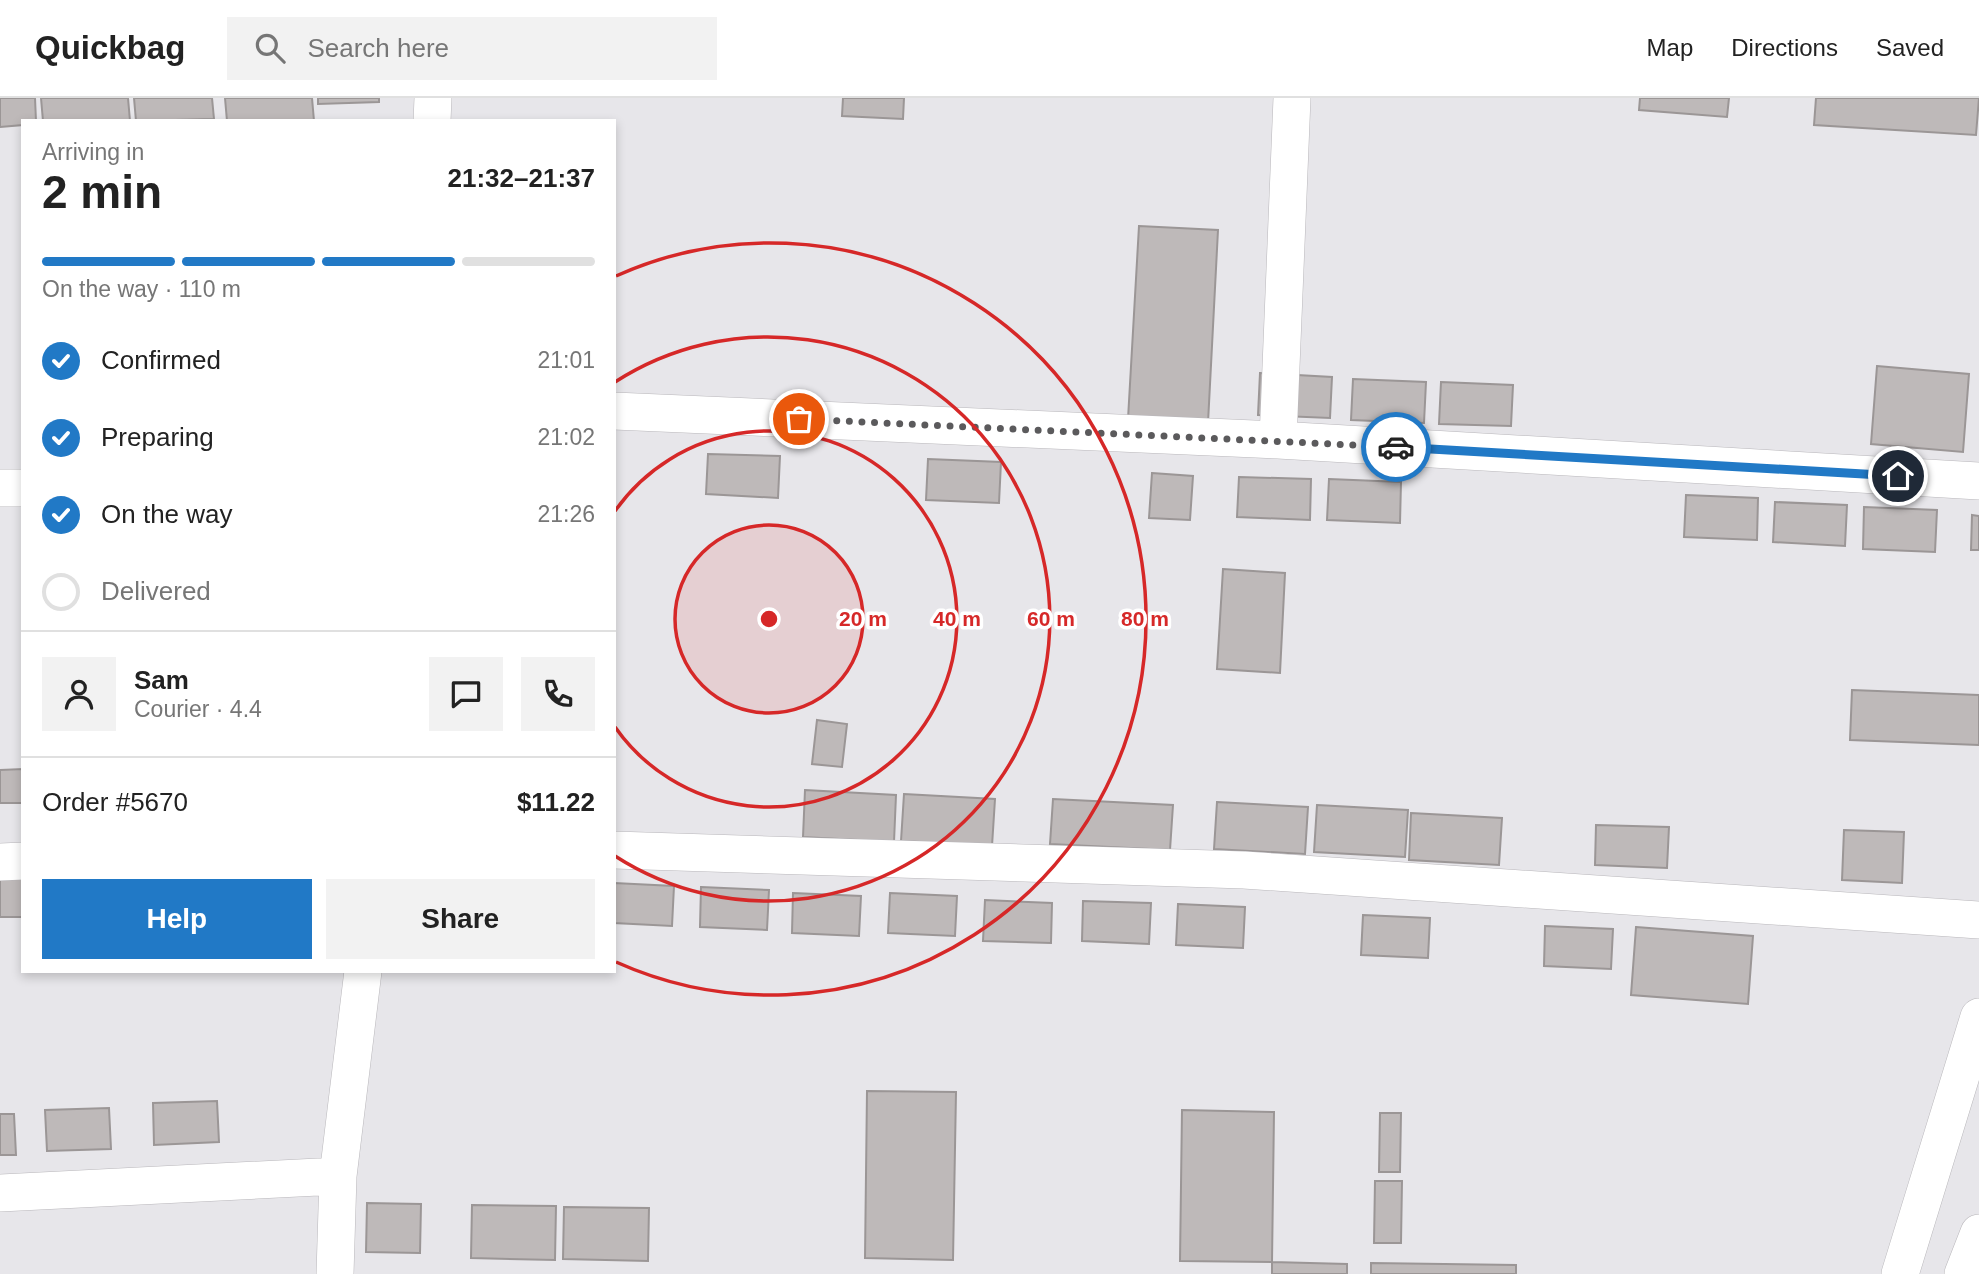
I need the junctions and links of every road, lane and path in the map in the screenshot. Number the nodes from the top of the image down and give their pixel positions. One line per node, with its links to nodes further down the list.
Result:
1 (433, 98): 3 (street)
2 (1292, 98): 5 (street)
3 (432, 119)
4 (616, 411): 5 (street)
5 (1278, 440): 6 (street)
6 (1979, 481)
7 (0, 488): 8 (street)
8 (21, 488)
9 (616, 850): 12 (street)
10 (21, 861): 11 (street)
11 (0, 862)
12 (1979, 920)
13 (363, 973): 15 (street)
14 (1979, 1017): 18 (street)
15 (338, 1176): 16 (street); 19 (street)
16 (0, 1193)
17 (1979, 1233): 20 (street)
18 (1907, 1272)
19 (335, 1274)
20 (1963, 1274)

